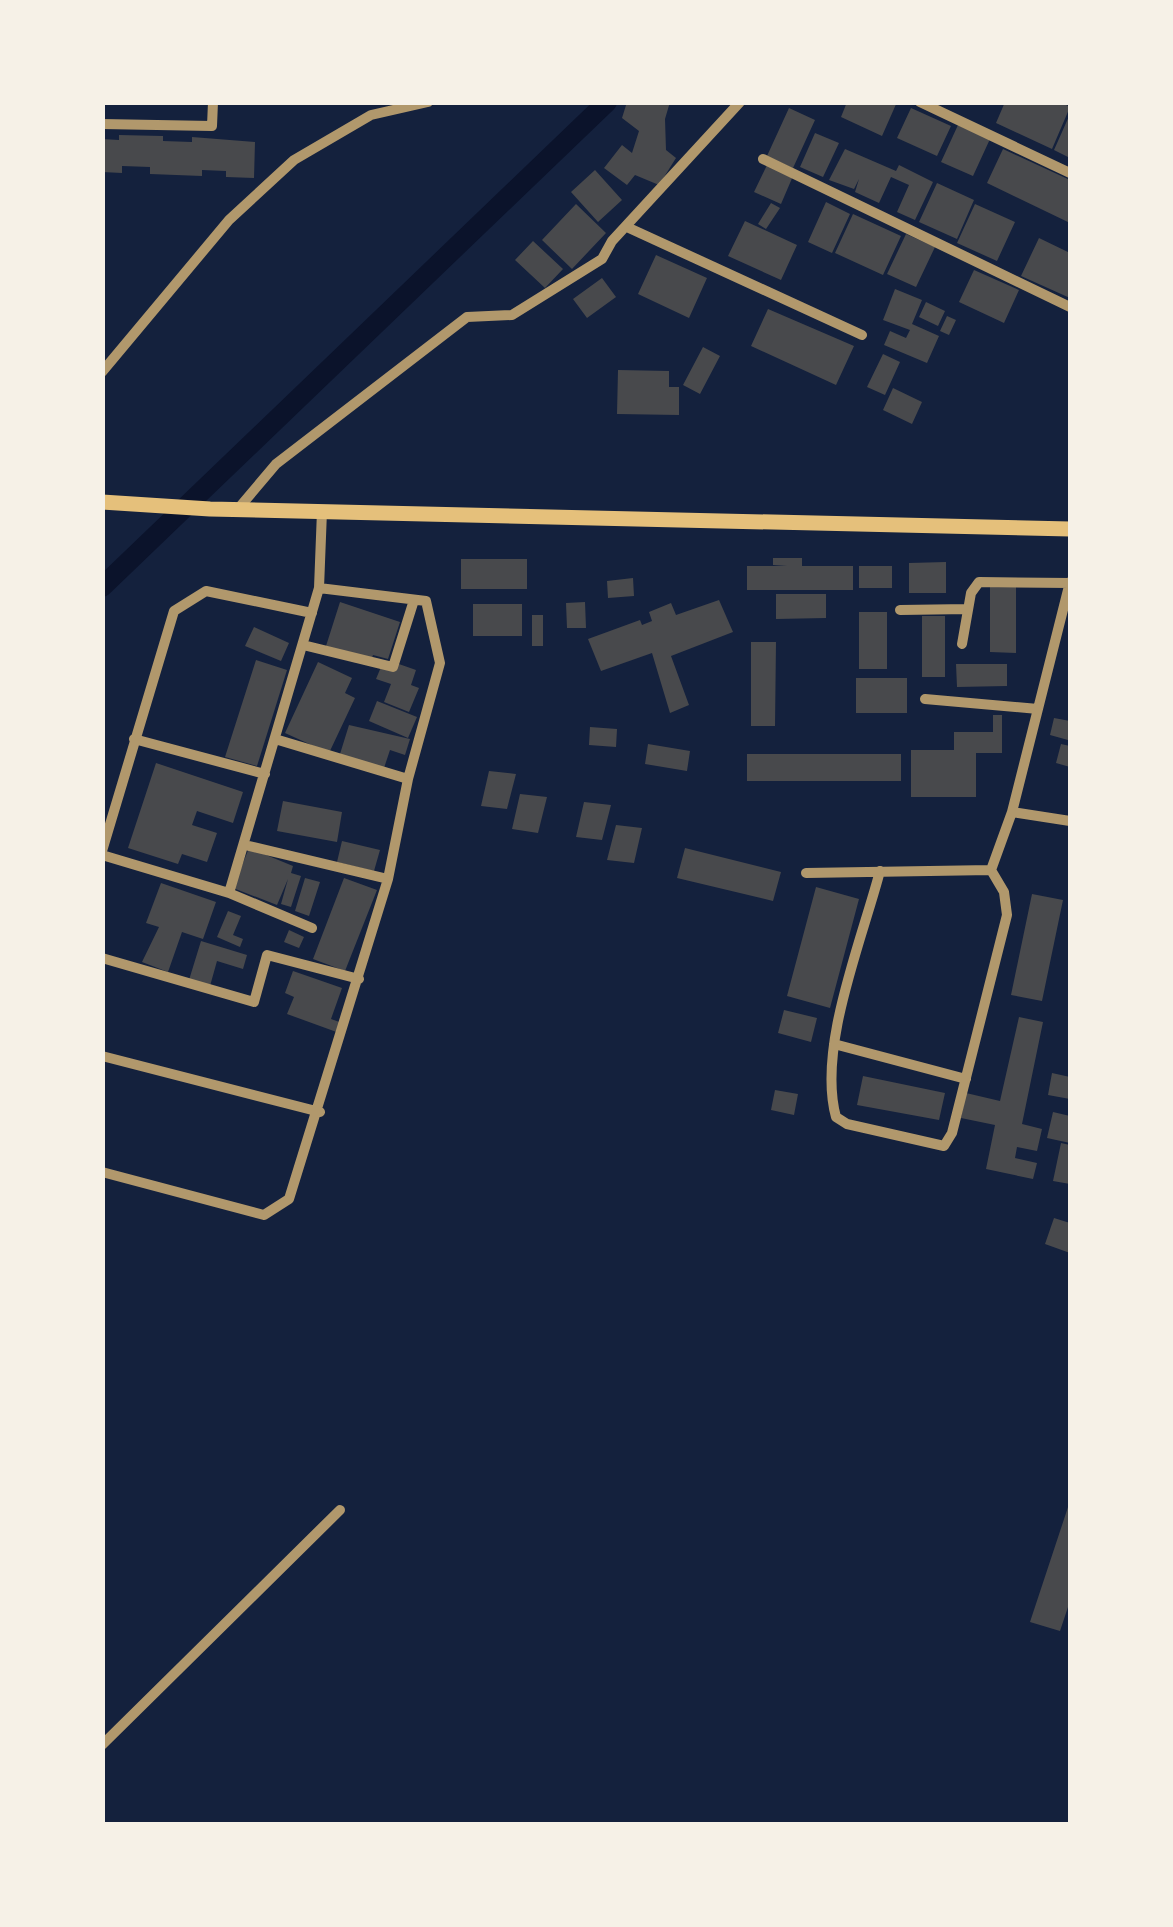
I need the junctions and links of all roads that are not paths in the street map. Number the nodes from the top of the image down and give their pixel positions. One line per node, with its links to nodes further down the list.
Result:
1 (213, 102): 5 (street)
2 (428, 102): 11 (street)
3 (740, 102): 8 (street)
4 (920, 102): 7 (street)
5 (102, 124)
6 (763, 159): 9 (street)
7 (1070, 173)
8 (628, 228): 10 (street); 13 (street)
9 (1070, 307)
10 (862, 335)
11 (102, 372)
12 (102, 502): 13 (main road)
13 (238, 509): 14 (main road)
14 (322, 511): 15 (main road); 17 (street)
15 (1070, 530)
16 (1070, 582): 19 (street); 25 (street)
17 (319, 588): 18 (street); 21 (street)
18 (414, 600): 23 (street); 29 (street)
19 (968, 609): 20 (street); 22 (street)
20 (900, 610)
21 (312, 613): 23 (street); 26 (street)
22 (962, 644)
23 (303, 645): 27 (street)
24 (925, 699): 25 (street)
25 (1038, 709): 30 (street)
26 (134, 739): 28 (street); 33 (street)
27 (275, 739): 28 (street); 29 (street)
28 (265, 774): 32 (street)
29 (408, 779): 37 (street)
30 (1012, 812): 31 (street); 34 (street)
31 (1070, 821)
32 (245, 845): 37 (street); 38 (street)
33 (102, 853): 38 (street)
34 (991, 870): 35 (street); 44 (street)
35 (880, 871): 36 (street); 42 (street)
36 (806, 872)
37 (388, 880): 41 (street)
38 (229, 893): 39 (street)
39 (312, 928)
40 (102, 958): 41 (street)
41 (359, 979): 45 (street)
42 (834, 1044): 44 (street); 44 (street)
43 (102, 1056): 45 (street)
44 (966, 1079)
45 (320, 1112): 46 (street)
46 (102, 1172)
47 (340, 1510): 48 (street)
48 (102, 1746)

